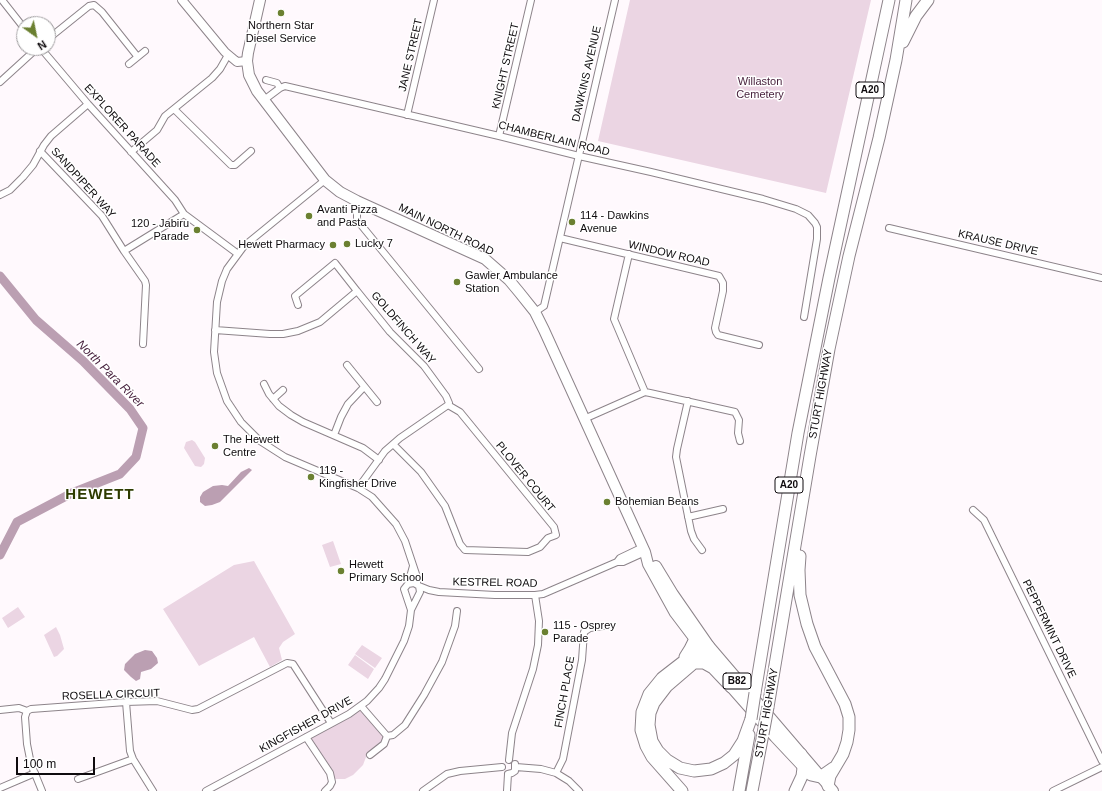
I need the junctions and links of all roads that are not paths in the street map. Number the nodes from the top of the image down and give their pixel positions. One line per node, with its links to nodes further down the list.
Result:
1 (182, 0): 14 (street)
2 (260, 0): 19 (main road, MAIN NORTH ROAD)
3 (434, 0): 27 (street, JANE STREET)
4 (531, 0): 28 (street, KNIGHT STREET)
5 (615, 0): 32 (street, DAWKINS AVENUE)
6 (889, 0): 93 (highway, STURT HIGHWAY / A20, bridge)
7 (906, 0): 18 (highway, STURT HIGHWAY / A20)
8 (928, 0): 18 (highway)
9 (1, 1): 11 (street)
10 (97, 3): 12 (street); 17 (street)
11 (16, 19)
12 (56, 33)
13 (146, 51): 17 (street)
14 (228, 55): 19 (street); 26 (street)
15 (27, 56): 22 (street)
16 (50, 56): 25 (street, EXPLORER PARADE)
17 (137, 56): 20 (street)
18 (896, 60): 68 (highway, STURT HIGHWAY / A20)
19 (247, 61): 24 (main road, MAIN NORTH ROAD)
20 (129, 64)
21 (266, 80): 23 (street, CHAMBERLAIN ROAD)
22 (0, 82)
23 (280, 88): 24 (street); 27 (street, CHAMBERLAIN ROAD)
24 (264, 100): 33 (main road, MAIN NORTH ROAD)
25 (88, 104): 29 (street); 31 (street, EXPLORER PARADE)
26 (174, 109): 30 (street); 31 (street)
27 (407, 115): 28 (street, CHAMBERLAIN ROAD)
28 (499, 136): 32 (street, CHAMBERLAIN ROAD)
29 (40, 151): 34 (street); 39 (street, SANDPIPER WAY)
30 (251, 151)
31 (131, 152): 36 (street, EXPLORER PARADE)
32 (579, 156): 38 (street, DAWKINS AVENUE); 48 (street, CHAMBERLAIN ROAD)
33 (325, 180): 35 (main road, MAIN NORTH ROAD); 40 (street)
34 (0, 195)
35 (357, 201): 47 (main road, MAIN NORTH ROAD); 53 (street)
36 (184, 214): 39 (street); 40 (street, EXPLORER PARADE)
37 (889, 228): 42 (street, KRAUSE DRIVE)
38 (560, 238): 41 (street, WINDOW ROAD); 47 (street, DAWKINS AVENUE)
39 (124, 251): 50 (street, SANDPIPER WAY)
40 (238, 254): 49 (street)
41 (629, 254): 51 (street, WINDOW ROAD); 57 (street)
42 (1102, 278)
43 (357, 291): 45 (street); 49 (street, GOLDFINCH WAY); 61 (street, GOLDFINCH WAY)
44 (288, 293): 45 (street)
45 (295, 296): 46 (street)
46 (298, 305)
47 (535, 312): 62 (main road, MAIN NORTH ROAD)
48 (804, 317)
49 (215, 330): 67 (street)
50 (143, 344)
51 (759, 345)
52 (347, 365): 55 (street)
53 (478, 369)
54 (264, 384): 58 (street)
55 (364, 387): 60 (street); 63 (street)
56 (283, 390): 58 (street)
57 (645, 392): 59 (street); 62 (street)
58 (274, 399): 63 (street)
59 (688, 401): 64 (street); 71 (street)
60 (376, 402)
61 (448, 405): 65 (street); 65 (street, PLOVER COURT)
62 (584, 419): 72 (main road, MAIN NORTH ROAD)
63 (334, 435): 66 (street)
64 (740, 441)
65 (393, 444): 66 (street)
66 (379, 460): 67 (street)
67 (358, 488): 74 (street)
68 (803, 499): 102 (highway); 122 (highway, STURT HIGHWAY / A20, bridge)
69 (723, 510): 71 (street)
70 (972, 510): 101 (street, PEPPERMINT DRIVE)
71 (688, 517): 73 (street)
72 (644, 550): 79 (street, KESTREL ROAD); 84 (main road, MAIN NORTH ROAD); 85 (main road, MAIN NORTH ROAD)
73 (702, 550)
74 (413, 566): 75 (street); 76 (street)
75 (408, 584): 76 (street); 78 (street)
76 (418, 585): 77 (street, KESTREL ROAD); 80 (street)
77 (439, 592): 79 (street, KESTREL ROAD); 80 (street, KESTREL ROAD)
78 (405, 595): 80 (street); 81 (street, KINGFISHER DRIVE)
79 (534, 595): 100 (street)
80 (418, 596): 81 (street, KINGFISHER DRIVE)
81 (410, 610): 90 (street, KINGFISHER DRIVE)
82 (457, 611): 96 (street)
83 (603, 626): 107 (street, FINCH PLACE)
84 (695, 639): 85 (main road, MAIN NORTH ROAD); 87 (highway)
85 (706, 648): 86 (highway); 87 (highway); 88 (main road, B82); 97 (main road, B82)
86 (696, 663): 88 (highway); 93 (highway)
87 (678, 664): 120 (highway)
88 (731, 687): 108 (main road, B82)
89 (126, 702): 92 (street, ROSELLA CIRCUIT); 94 (street, ROSELLA CIRCUIT); 99 (street)
90 (360, 706): 94 (street, KINGFISHER DRIVE); 96 (street)
91 (0, 710): 92 (street, ROSELLA CIRCUIT)
92 (28, 711): 106 (street)
93 (751, 719): 121 (highway, STURT HIGHWAY / A20)
94 (331, 723): 95 (street, KINGFISHER DRIVE)
95 (306, 736): 115 (street, KINGFISHER DRIVE); 116 (street)
96 (387, 736): 98 (street)
97 (801, 754): 108 (highway); 108 (main road, B82)
98 (370, 755)
99 (133, 759): 110 (street); 114 (street)
100 (509, 760): 103 (street); 104 (street)
101 (1102, 762)
102 (836, 765): 108 (highway); 112 (highway)
103 (502, 767): 109 (street); 117 (street)
104 (516, 767): 107 (street); 109 (street)
105 (1102, 767): 124 (street)
106 (35, 773): 111 (street); 113 (street)
107 (556, 773): 119 (street)
108 (812, 773): 112 (main road, B82); 123 (highway)
109 (508, 774): 118 (street)
110 (78, 779)
111 (0, 788)
112 (828, 789)
113 (42, 791)
114 (153, 791)
115 (206, 791)
116 (325, 791)
117 (423, 791)
118 (506, 791)
119 (579, 791)
120 (682, 791)
121 (739, 791)
122 (752, 791)
123 (795, 791)
124 (1053, 791)

